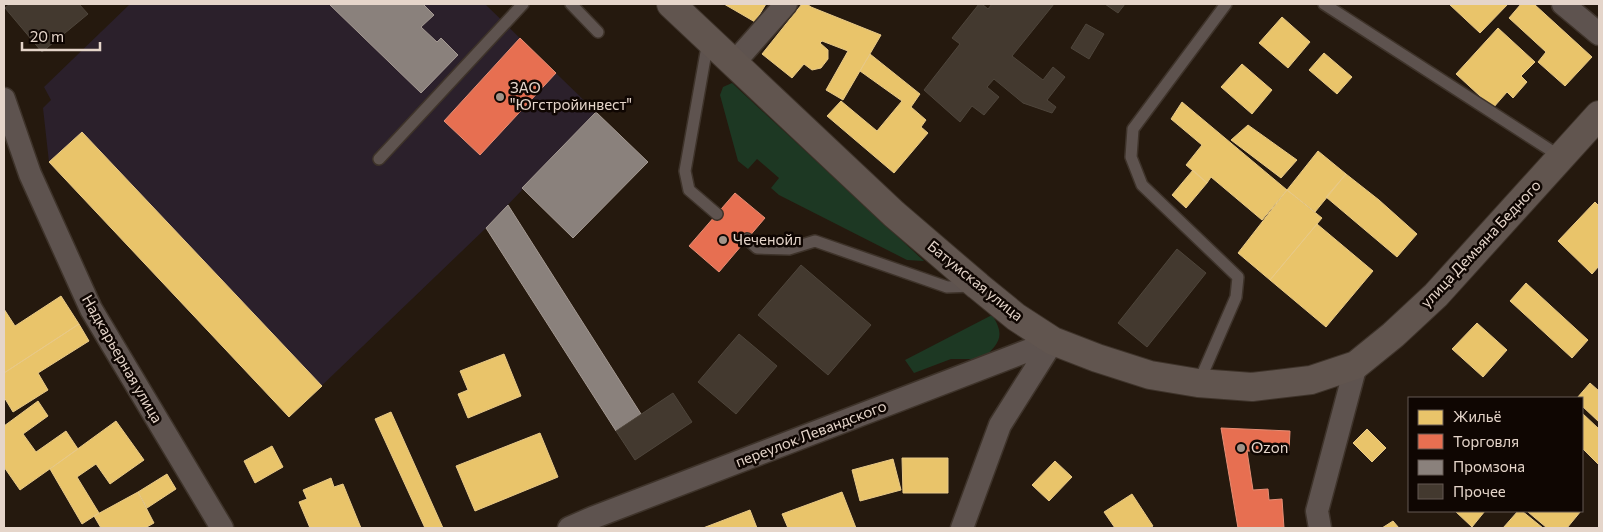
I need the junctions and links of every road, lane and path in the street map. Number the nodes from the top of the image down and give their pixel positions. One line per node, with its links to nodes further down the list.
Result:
1 (523, 4): 15 (lane)
2 (571, 4): 8 (lane)
3 (671, 4): 10 (main road, Батумская улица)
4 (786, 4): 11 (street)
5 (1226, 4): 21 (lane)
6 (1324, 4): 14 (lane)
7 (1563, 4): 9 (street)
8 (598, 32)
9 (1599, 34)
10 (708, 39): 11 (main road, Батумская улица); 16 (lane)
11 (733, 64): 18 (main road, Батумская улица)
12 (4, 99): 22 (street, Надкарьерная улица)
13 (1599, 115): 14 (main road, улица Демьяна Бедного)
14 (1561, 157): 20 (main road, улица Демьяна Бедного)
15 (379, 159)
16 (717, 214)
17 (747, 239): 18 (lane)
18 (978, 286): 19 (main road, Батумская улица)
19 (1053, 341): 21 (main road, Батумская улица); 23 (street, переулок Левандского); 24 (street)
20 (1356, 365): 21 (main road, Батумская улица); 25 (street)
21 (1198, 383)
22 (222, 528)
23 (569, 528)
24 (962, 528)
25 (1320, 528)

